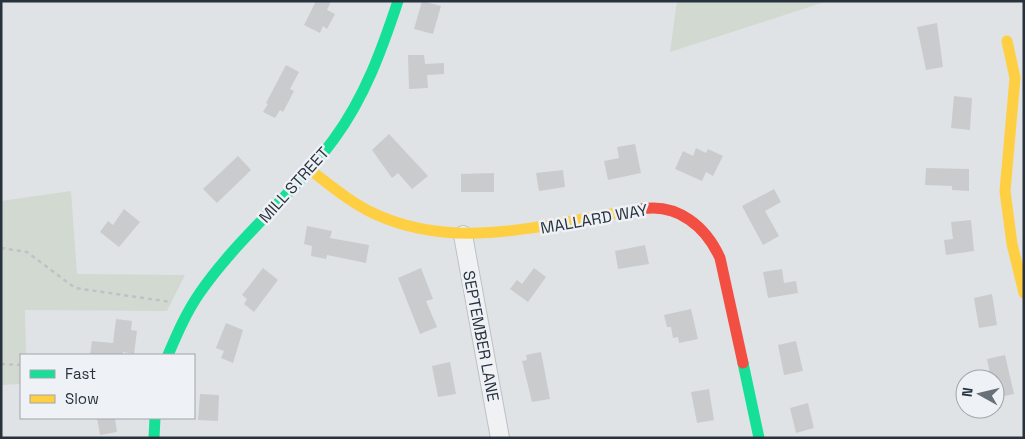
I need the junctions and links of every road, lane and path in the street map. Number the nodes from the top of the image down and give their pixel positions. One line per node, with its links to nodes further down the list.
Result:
1 (398, 1): 3 (street, MILL STREET)
2 (1008, 41): 6 (street)
3 (309, 169): 4 (street, MALLARD WAY); 7 (street, MILL STREET)
4 (463, 235): 13 (street, SEPTEMBER LANE); 14 (street, MALLARD WAY)
5 (1, 248): 7 (path)
6 (1024, 293)
7 (190, 305): 8 (street, MILL STREET)
8 (168, 354)
9 (1, 364): 10 (path)
10 (20, 365)
11 (155, 419): 12 (street)
12 (154, 438)
13 (500, 438)
14 (759, 438)

